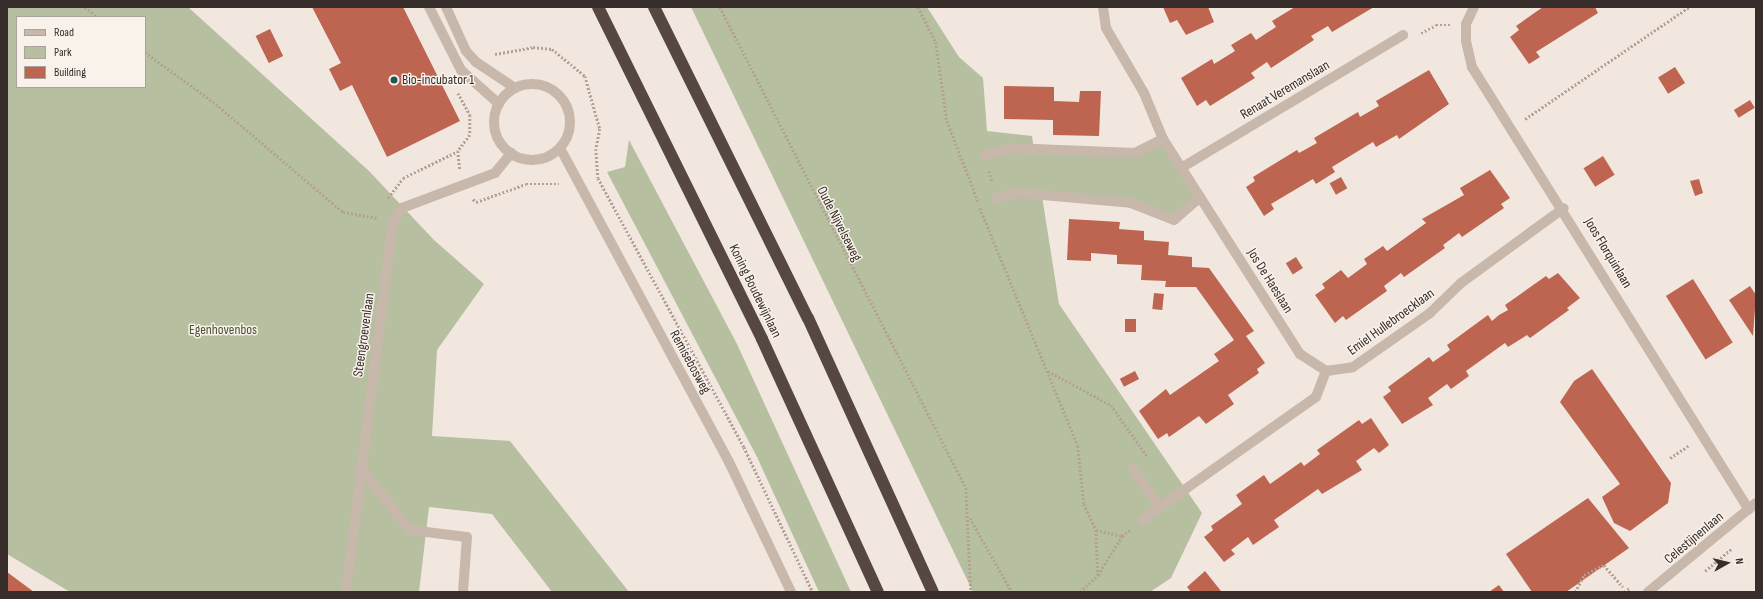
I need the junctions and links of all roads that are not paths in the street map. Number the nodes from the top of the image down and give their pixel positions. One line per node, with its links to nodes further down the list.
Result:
1 (429, 7): 9 (street)
2 (446, 7): 8 (street)
3 (598, 7): 27 (highway, Koning Boudewijnlaan)
4 (654, 7): 28 (highway)
5 (1103, 7): 10 (street, Jos De Haeslaan)
6 (1474, 7): 17 (street, Joos Florquinlaan)
7 (1403, 34): 14 (street, Renaat Veremanslaan)
8 (515, 88): 9 (street); 11 (street)
9 (498, 104): 12 (street)
10 (1163, 139): 13 (street); 14 (street, Jos De Haeslaan)
11 (560, 148): 12 (street); 26 (street, Remisebosweg)
12 (511, 153): 19 (street, Steengroevenlaan)
13 (984, 155)
14 (1181, 168): 15 (street, Jos De Haeslaan)
15 (1200, 197): 16 (street); 18 (street, Jos De Haeslaan)
16 (996, 198)
17 (1564, 208): 18 (street, Emiel Hullebroecklaan); 22 (street, Joos Florquinlaan)
18 (1326, 371): 21 (street)
19 (360, 467): 24 (street, Steengroevenlaan); 25 (street)
20 (1133, 469): 21 (street)
21 (1160, 507): 23 (street)
22 (1752, 507): 29 (street, Celestijnenlaan)
23 (1143, 520)
24 (346, 592)
25 (463, 592)
26 (791, 592)
27 (878, 592)
28 (934, 592)
29 (1648, 592)

